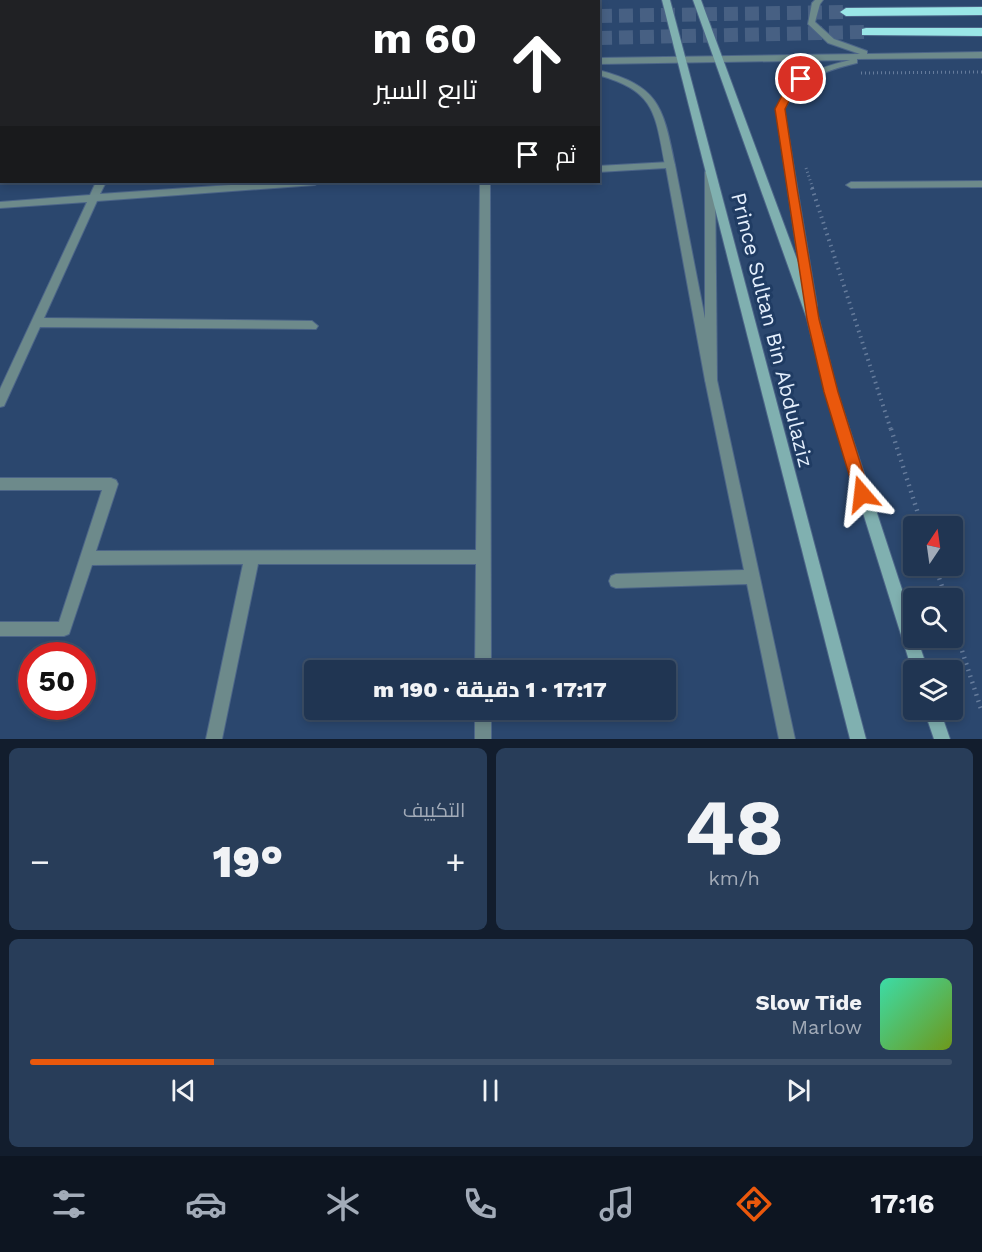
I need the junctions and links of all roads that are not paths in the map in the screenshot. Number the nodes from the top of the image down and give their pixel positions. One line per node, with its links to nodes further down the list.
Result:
1 (666, 0): 10 (main road, Prince Sultan Bin Abdulaziz)
2 (698, 0): 11 (main road, Prince Sultan Bin Abdulaziz)
3 (819, 0): 9 (street)
4 (982, 11): 5 (highway)
5 (846, 12)
6 (866, 32): 7 (highway)
7 (982, 32)
8 (982, 55): 9 (street)
9 (874, 56): 11 (street); 24 (street)
10 (681, 58): 11 (street); 12 (street); 16 (main road, Prince Sultan Bin Abdulaziz)
11 (718, 58): 24 (main road, Prince Sultan Bin Abdulaziz)
12 (600, 61)
13 (600, 73): 14 (street)
14 (670, 165): 15 (street); 27 (street)
15 (600, 169)
16 (710, 170): 27 (street); 43 (main road, Prince Sultan Bin Abdulaziz)
17 (101, 183): 22 (street)
18 (300, 183): 22 (street)
19 (485, 183): 31 (street)
20 (982, 184): 21 (street)
21 (851, 185)
22 (94, 197): 23 (street); 25 (street)
23 (0, 205)
24 (813, 319): 37 (main road, Prince Sultan Bin Abdulaziz)
25 (37, 322): 26 (street); 28 (street)
26 (312, 326)
27 (711, 380): 33 (street)
28 (0, 402)
29 (0, 484): 32 (street)
30 (252, 557): 31 (street); 32 (street); 40 (street)
31 (483, 557): 36 (street)
32 (88, 558): 35 (street)
33 (753, 577): 34 (street); 42 (street)
34 (616, 581)
35 (0, 629)
36 (483, 660)
37 (917, 660)
38 (483, 720): 41 (street)
39 (935, 720): 44 (main road)
40 (214, 739)
41 (483, 739)
42 (787, 739)
43 (858, 739)
44 (942, 739)

